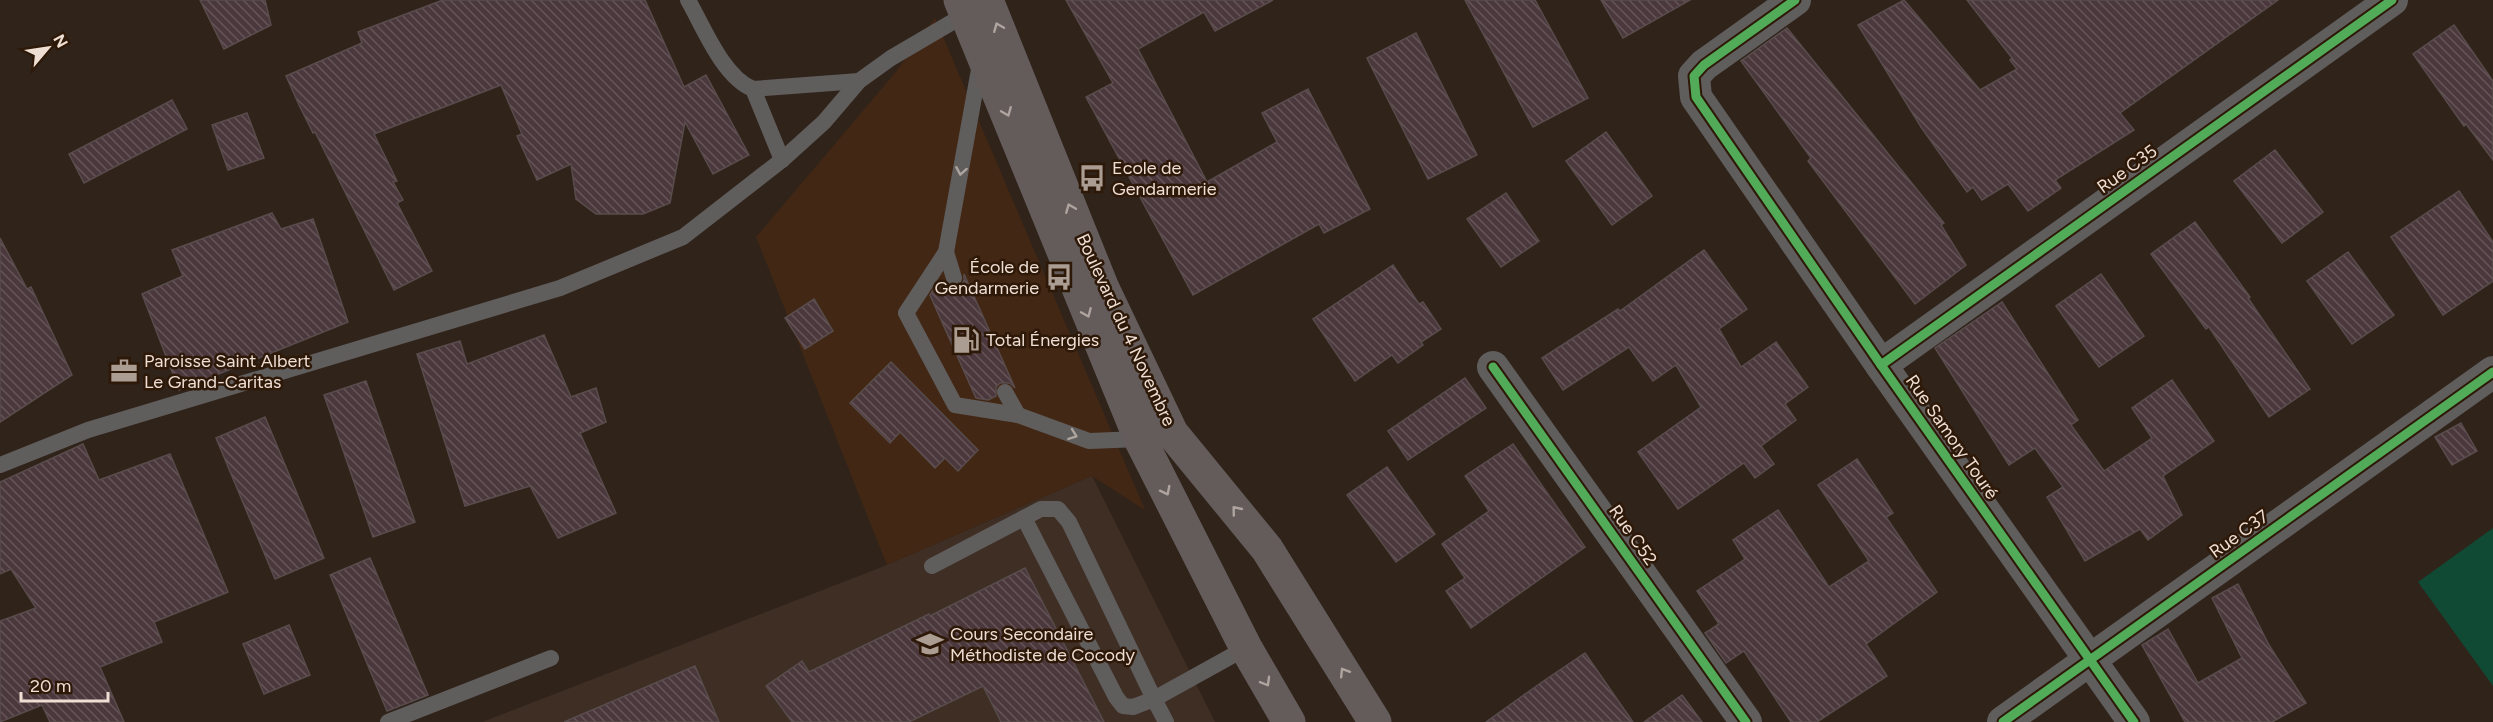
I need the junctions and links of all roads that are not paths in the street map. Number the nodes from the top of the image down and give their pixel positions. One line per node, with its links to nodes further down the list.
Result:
1 (688, 0): 7 (lane)
2 (1795, 0): 11 (street, Rue Samory Touré)
3 (2392, 0): 11 (street, Rue C35)
4 (971, 5): 5 (main road, Boulevard du 4 Novembre); 6 (lane); 27 (main road, Boulevard du 4 Novembre, one-way to 4)
5 (983, 51): 9 (lane, one-way to 9); 16 (main road, Boulevard du 4 Novembre, one-way to 16)
6 (858, 81): 7 (lane); 8 (lane)
7 (753, 89): 8 (lane)
8 (782, 160): 17 (lane)
9 (946, 252): 10 (lane); 15 (lane)
10 (954, 278)
11 (1881, 365): 22 (street, Rue Samory Touré)
12 (1493, 367): 28 (street, Rue C52)
13 (2492, 375): 22 (street, Rue C37)
14 (1005, 392): 15 (lane)
15 (1018, 415): 16 (lane, one-way to 16)
16 (1140, 439): 20 (main road, Boulevard du 4 Novembre, one-way to 20)
17 (0, 465)
18 (1024, 518): 19 (lane); 23 (lane); 23 (lane)
19 (932, 566)
20 (1246, 648): 23 (lane); 26 (main road, Boulevard du 4 Novembre, one-way to 26)
21 (551, 658): 24 (lane)
22 (2090, 660): 29 (street, Rue C37); 30 (street, Rue Samory Touré)
23 (1154, 699): 25 (lane)
24 (387, 722)
25 (1167, 722)
26 (1289, 722)
27 (1375, 722)
28 (1746, 722)
29 (2003, 722)
30 (2134, 722)

